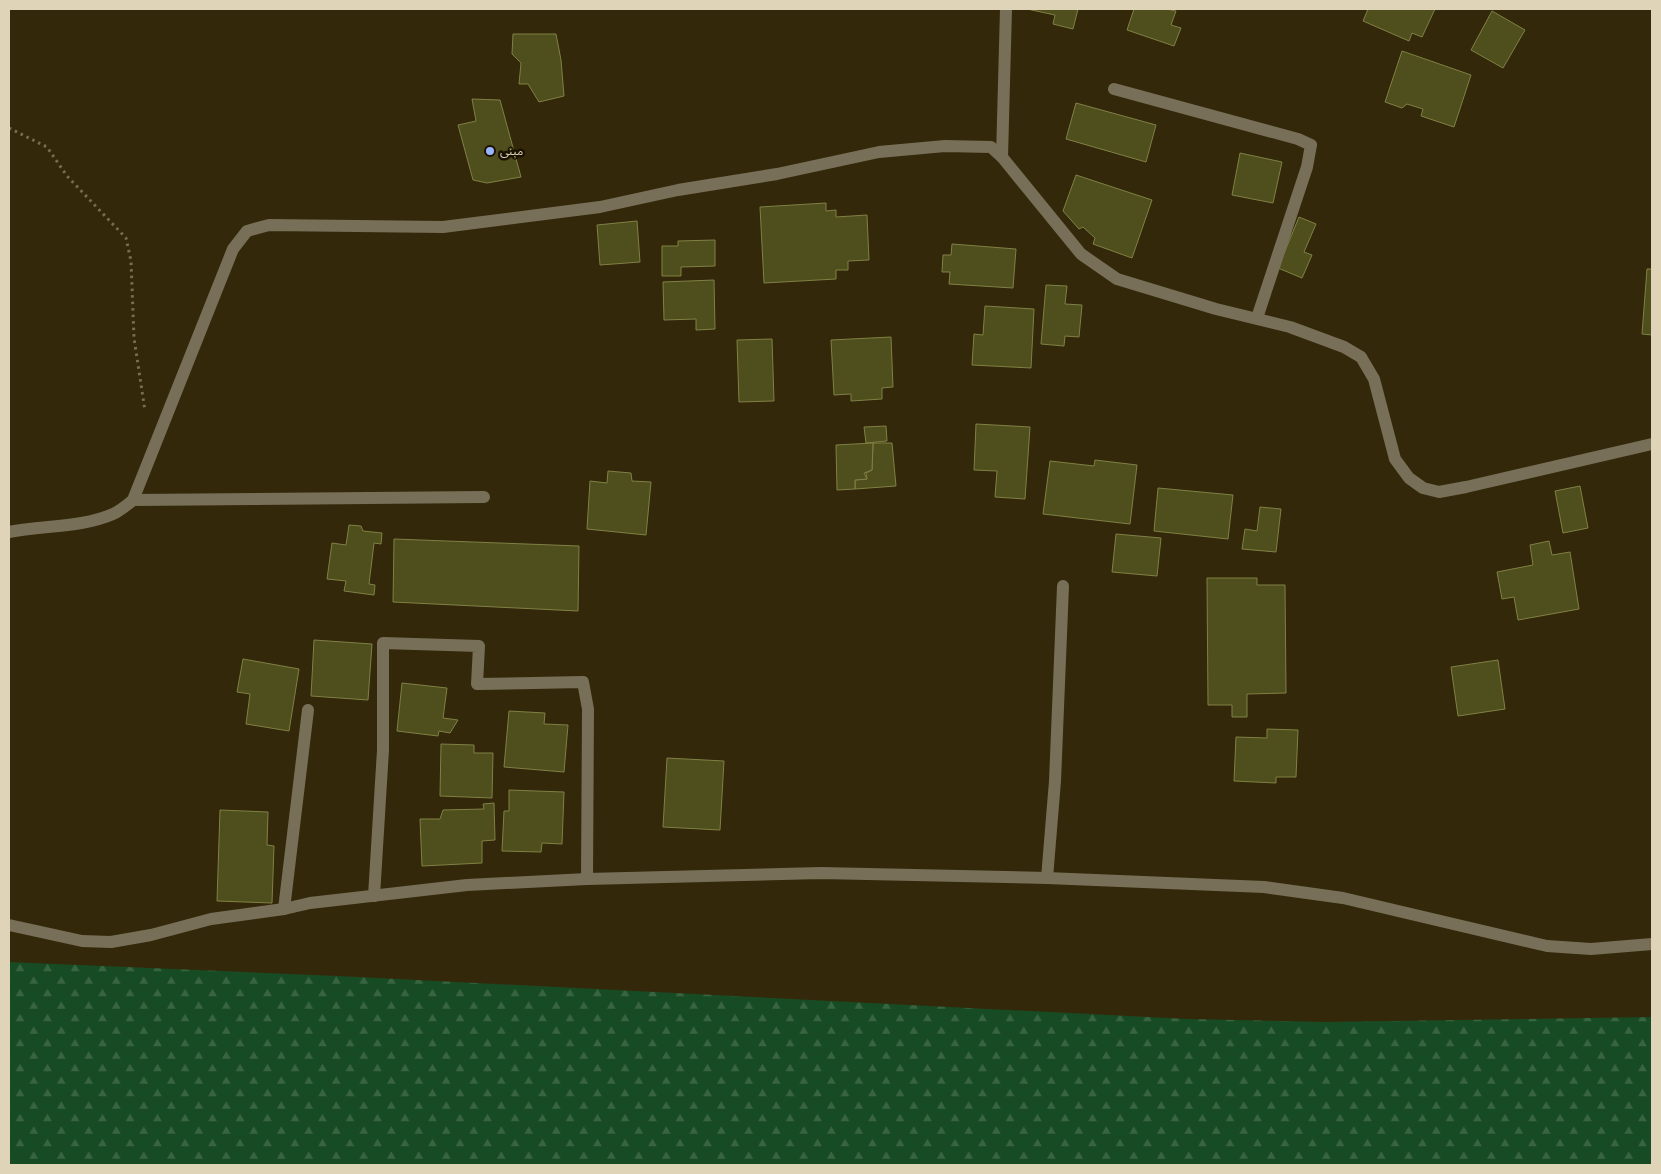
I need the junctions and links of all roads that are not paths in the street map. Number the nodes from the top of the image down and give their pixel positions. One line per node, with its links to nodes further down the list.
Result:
1 (1006, 9): 3 (street)
2 (1114, 89): 4 (street)
3 (1002, 157): 4 (street); 7 (street)
4 (1257, 318): 5 (street)
5 (1652, 444)
6 (484, 497): 7 (street)
7 (132, 500): 8 (street)
8 (9, 532)
9 (1063, 586): 11 (street)
10 (308, 710): 14 (street)
11 (1047, 878): 12 (street); 16 (street)
12 (587, 879): 13 (street); 13 (street)
13 (374, 896): 14 (street)
14 (284, 909): 15 (street)
15 (9, 926)
16 (1652, 944)

